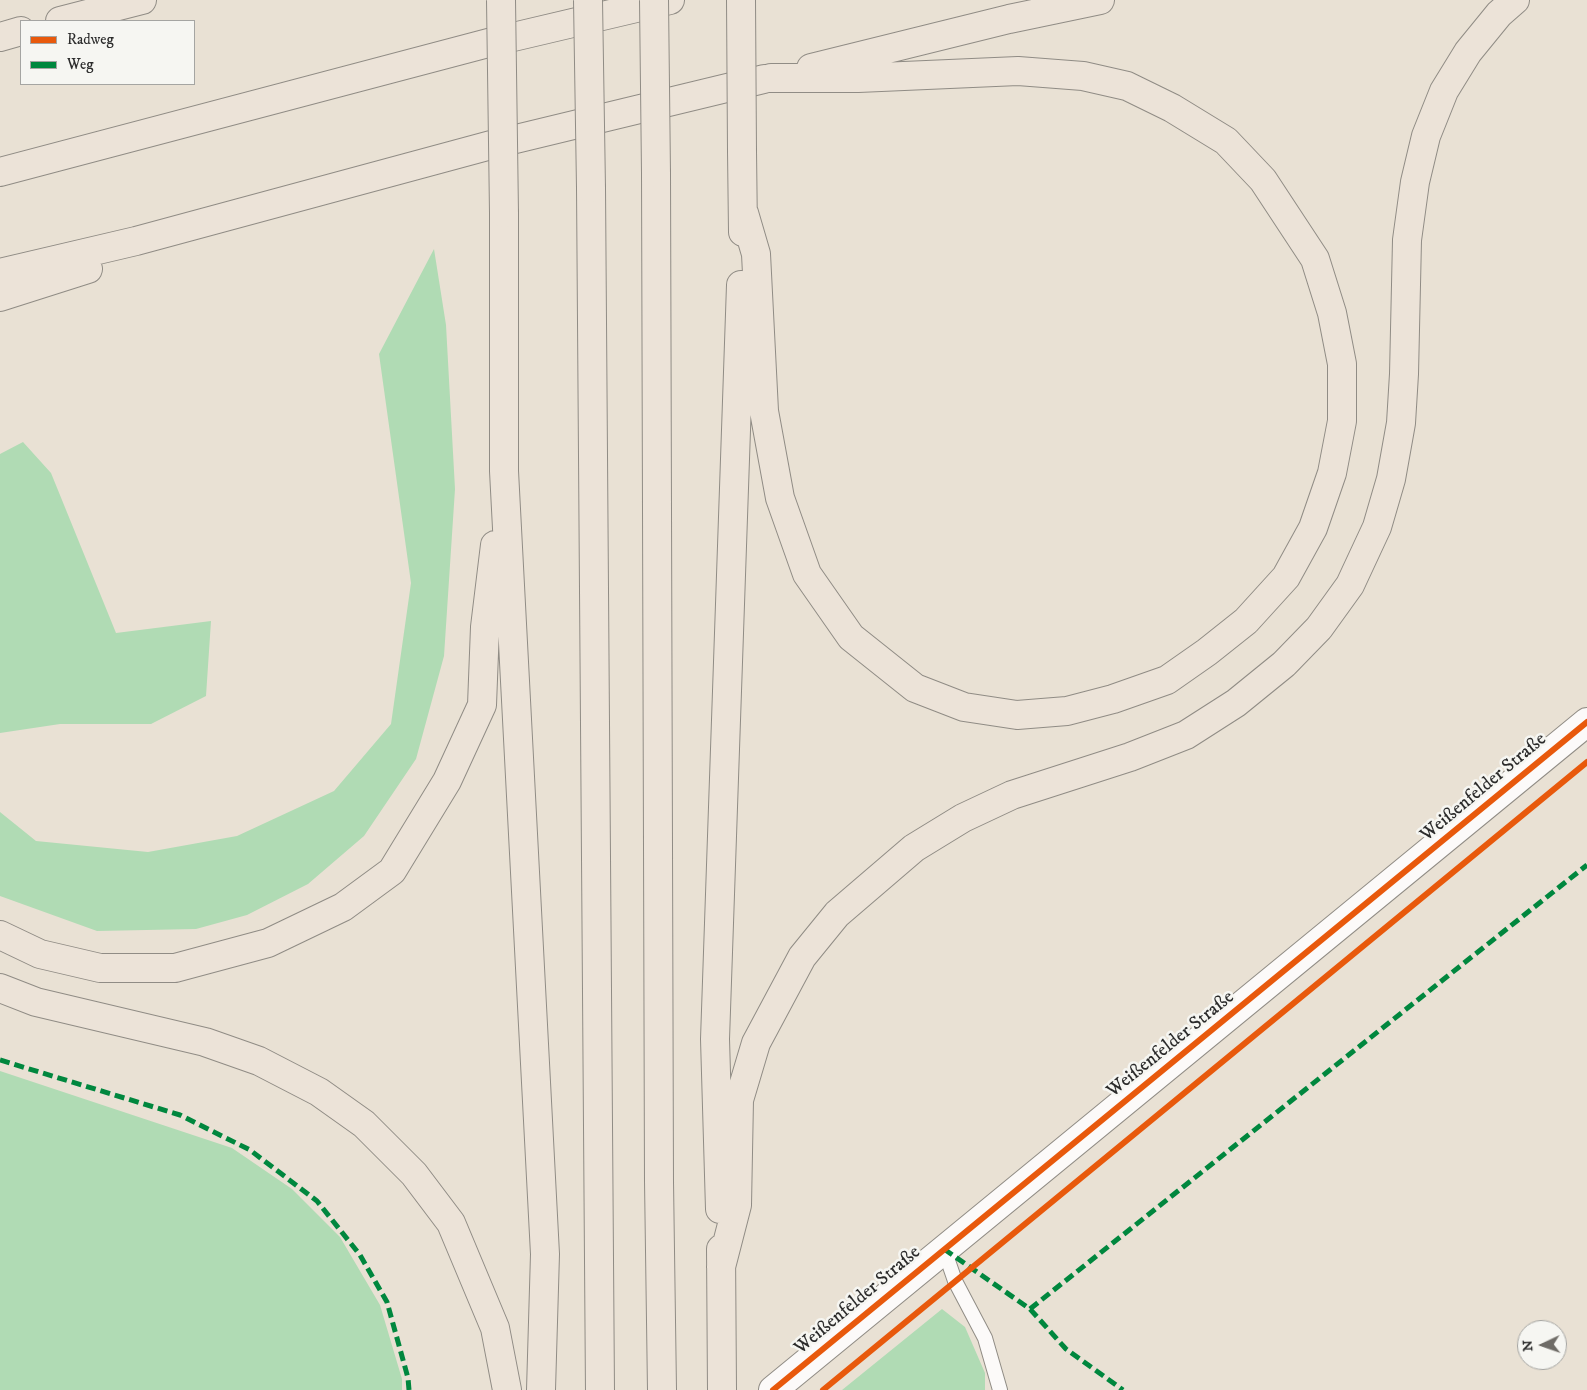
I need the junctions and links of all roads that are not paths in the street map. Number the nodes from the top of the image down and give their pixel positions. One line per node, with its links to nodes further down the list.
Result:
1 (142, 0): 9 (highway)
2 (501, 0): 18 (highway, bridge)
3 (588, 0): 27 (highway, bridge)
4 (654, 0): 28 (highway, bridge)
5 (670, 0): 13 (highway)
6 (741, 0): 14 (highway, bridge)
7 (1100, 0): 12 (highway)
8 (1515, 0): 23 (highway)
9 (64, 20)
10 (20, 31): 11 (highway)
11 (0, 37)
12 (771, 78): 14 (highway); 15 (highway)
13 (0, 172)
14 (744, 213): 23 (highway)
15 (136, 241): 16 (highway); 17 (highway)
16 (0, 273)
17 (0, 297)
18 (504, 472): 20 (highway); 26 (highway)
19 (1587, 722): 22 (street, Weißenfelder Straße)
20 (0, 935)
21 (0, 988): 25 (highway)
22 (944, 1249): 29 (street, Weißenfelder Straße); 30 (lane)
23 (721, 1267): 24 (highway)
24 (722, 1387)
25 (507, 1390)
26 (541, 1390)
27 (600, 1390)
28 (662, 1390)
29 (774, 1390)
30 (1000, 1390)

